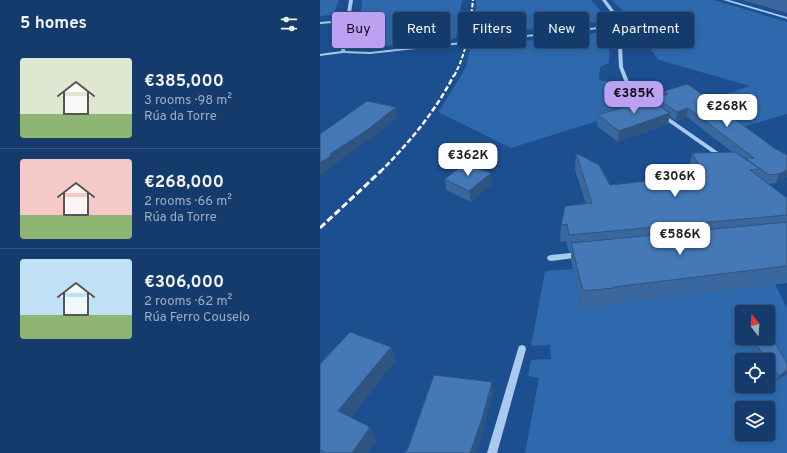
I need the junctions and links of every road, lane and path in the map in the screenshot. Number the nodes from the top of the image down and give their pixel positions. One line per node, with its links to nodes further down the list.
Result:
1 (351, 0): 4 (street)
2 (604, 0): 5 (street)
3 (725, 0): 6 (street)
4 (349, 12)
5 (614, 12)
6 (787, 18)
7 (332, 22): 8 (street)
8 (320, 23)
9 (597, 28): 12 (street)
10 (344, 48): 12 (street)
11 (620, 48): 14 (street)
12 (343, 52): 13 (street)
13 (320, 55)
14 (724, 159)
15 (590, 254): 16 (street)
16 (551, 258)
17 (522, 349): 18 (street)
18 (492, 453)

